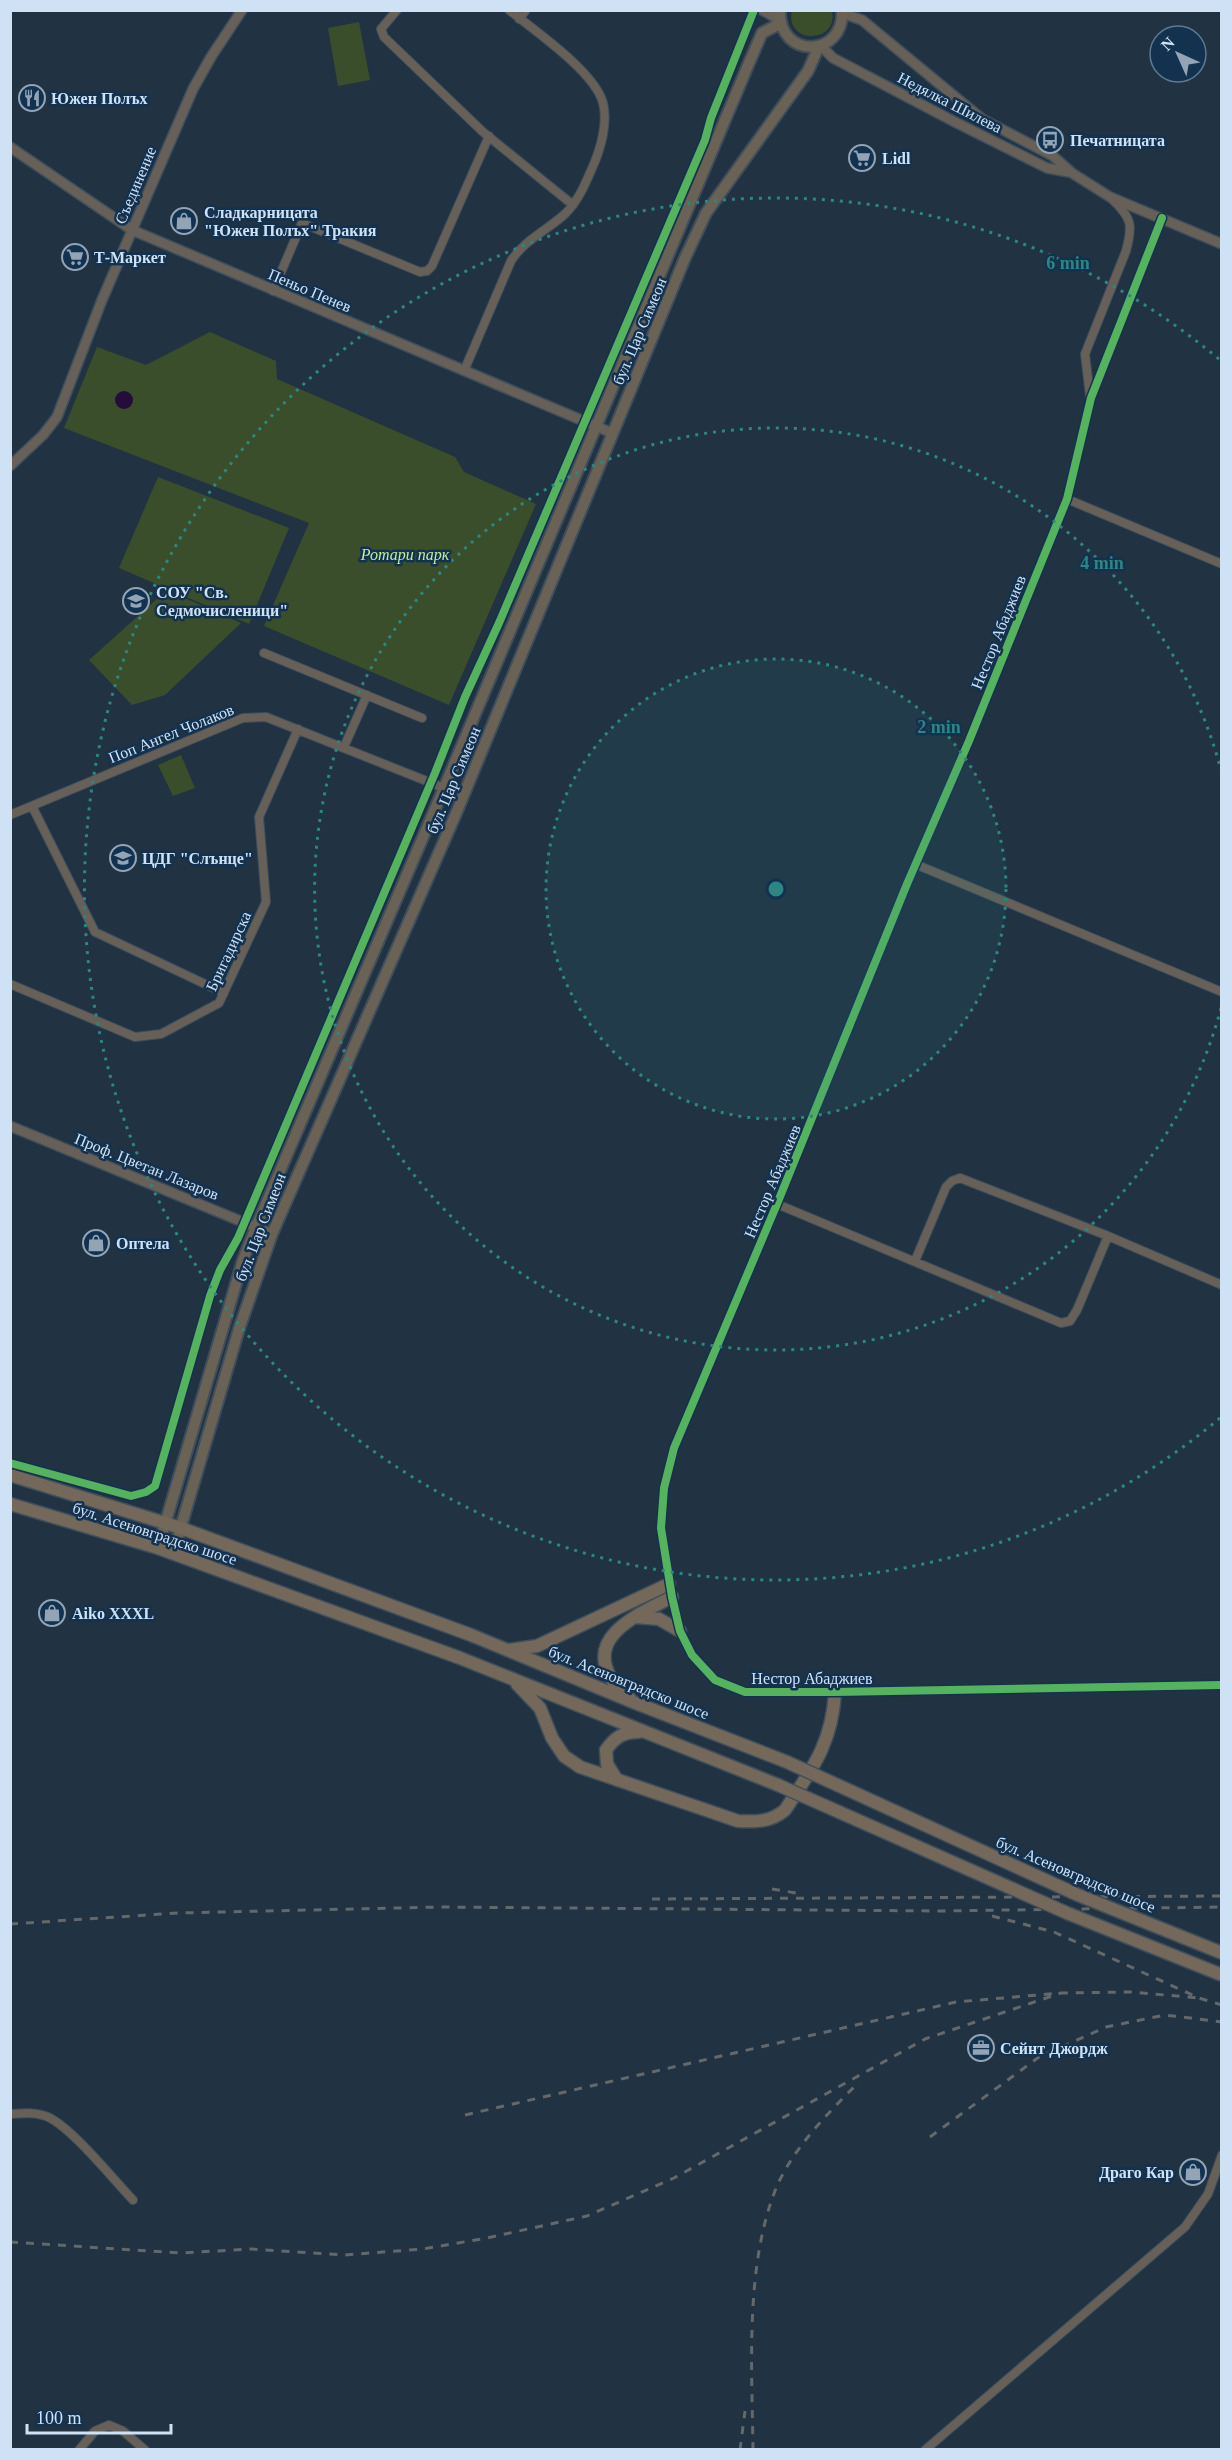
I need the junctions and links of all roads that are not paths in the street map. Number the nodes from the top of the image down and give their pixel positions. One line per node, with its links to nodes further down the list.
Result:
1 (242, 10): 16 (street, Съединение)
2 (397, 10): 10 (street)
3 (509, 10): 8 (street)
4 (526, 10): 8 (street)
5 (762, 10): 7 (street)
6 (842, 11): 9 (main road, бул. Цар Симеон); 12 (street, Недялка Шилева)
7 (780, 18): 9 (main road); 21 (main road, бул. Цар Симеон)
8 (519, 19): 14 (street)
9 (820, 46): 12 (street, Недялка Шилева); 22 (main road, бул. Цар Симеон)
10 (489, 136): 14 (street); 18 (street)
11 (10, 147): 16 (street, Пеньо Пенев)
12 (1072, 173): 13 (street, Недялка Шилева)
13 (1110, 197): 15 (street, Недялка Шилева); 20 (street, Нестор Абаджиев)
14 (573, 205): 19 (street)
15 (1162, 218): 17 (street, Недялка Шилева); 20 (street, Нестор Абаджиев)
16 (132, 230): 18 (street, Пеньо Пенев); 23 (street, Съединение)
17 (1221, 244)
18 (273, 291): 19 (street, Пеньо Пенев)
19 (464, 371): 21 (street, Пеньо Пенев)
20 (1090, 398): 24 (street, Нестор Абаджиев)
21 (596, 427): 22 (street, Пеньо Пенев); 31 (main road, бул. Цар Симеон)
22 (612, 433): 41 (main road, бул. Цар Симеон)
23 (10, 466)
24 (1067, 499): 25 (street); 34 (street, Нестор Абаджиев)
25 (1221, 564)
26 (264, 653): 27 (street)
27 (367, 695): 28 (street); 30 (street)
28 (422, 718)
29 (298, 729): 30 (street, Поп Ангел Чолаков); 32 (street, Поп Ангел Чолаков); 37 (street, Бригадирска)
30 (344, 747): 31 (street, Поп Ангел Чолаков)
31 (444, 788): 40 (main road, бул. Цар Симеон)
32 (32, 806): 33 (street, Поп Ангел Чолаков); 37 (street)
33 (10, 815)
34 (915, 864): 36 (street); 39 (street, Нестор Абаджиев)
35 (10, 984): 37 (street, Бригадирска)
36 (1221, 992)
37 (224, 993)
38 (10, 1126): 40 (street, Проф. Цветан Лазаров)
39 (777, 1204): 43 (street); 51 (street, Нестор Абаджиев)
40 (256, 1227): 41 (street, Проф. Цветан Лазаров); 47 (main road, бул. Цар Симеон)
41 (272, 1233): 48 (main road, бул. Цар Симеон)
42 (1108, 1236): 43 (street); 43 (street); 44 (street)
43 (915, 1261)
44 (1221, 1285)
45 (10, 1475): 47 (main road, бул. Асеновградско шосе)
46 (10, 1504): 49 (main road, бул. Асеновградско шосе)
47 (166, 1523): 48 (main road, бул. Асеновградско шосе); 49 (main road, бул. Цар Симеон)
48 (181, 1528): 50 (main road, бул. Цар Симеон); 55 (main road, бул. Асеновградско шосе)
49 (158, 1548): 50 (main road, бул. Асеновградско шосе)
50 (173, 1554): 56 (main road, бул. Асеновградско шосе)
51 (669, 1584): 52 (street, Нестор Абаджиев); 55 (main road)
52 (672, 1597): 53 (main road); 54 (street, Нестор Абаджиев)
53 (634, 1617): 54 (main road); 59 (main road)
54 (681, 1630): 58 (street, Нестор Абаджиев)
55 (507, 1650): 59 (main road, бул. Асеновградско шосе)
56 (510, 1677): 60 (main road, бул. Асеновградско шосе); 61 (main road)
57 (1221, 1685): 58 (street, Нестор Абаджиев)
58 (835, 1692): 61 (main road)
59 (633, 1702): 62 (main road, бул. Асеновградско шосе, bridge)
60 (647, 1733): 61 (main road); 63 (main road, бул. Асеновградско шосе, bridge)
61 (617, 1780)
62 (1221, 1953)
63 (1221, 1975)
64 (10, 2114): 66 (street)
65 (1221, 2155): 69 (street)
66 (133, 2200)
67 (79, 2450): 68 (street)
68 (145, 2450)
69 (925, 2450)

